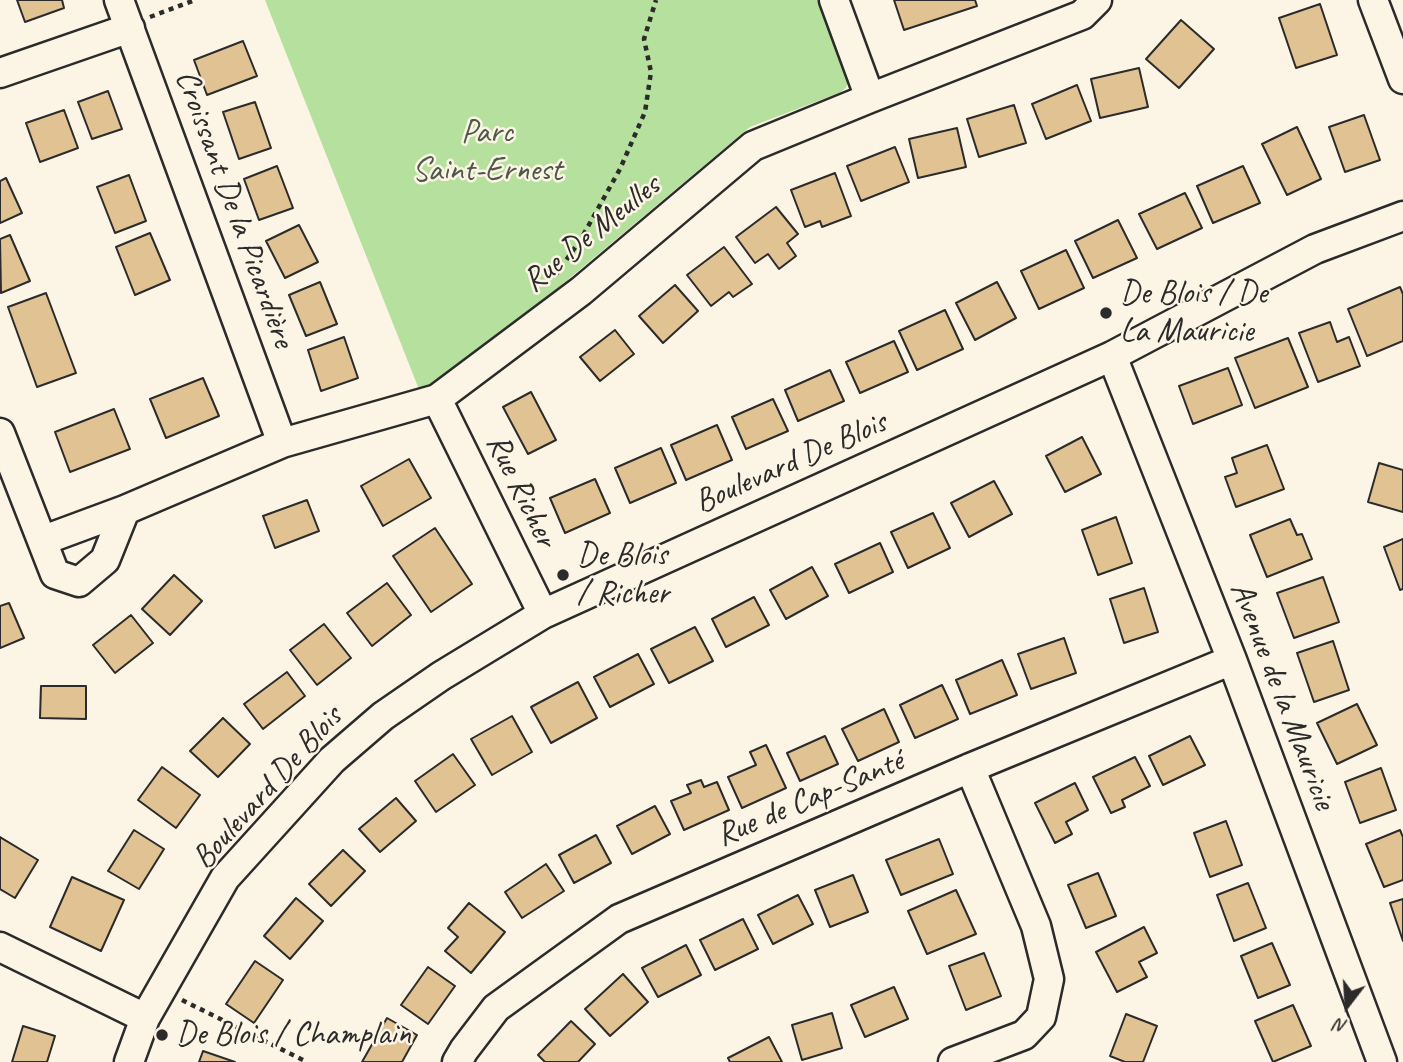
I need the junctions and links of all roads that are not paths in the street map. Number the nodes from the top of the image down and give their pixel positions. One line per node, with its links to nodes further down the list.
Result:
1 (119, 0): 5 (street, Croissant De la Picardière)
2 (834, 0): 8 (street)
3 (1097, 0): 8 (street, Rue De Meulles)
4 (1373, 0): 7 (street)
5 (130, 28): 6 (street); 13 (street, Croissant De la Picardière)
6 (0, 73)
7 (1403, 79)
8 (870, 98): 11 (street, Rue De Meulles)
9 (1403, 216): 10 (street, Boulevard De Blois)
10 (1112, 356): 16 (street, Boulevard De Blois); 17 (street, Avenue de la Mauricie)
11 (437, 399): 13 (street, Rue De Meulles); 16 (street, Rue Richer)
12 (0, 433): 15 (street)
13 (282, 443): 14 (street, Rue De Meulles)
14 (125, 510): 15 (street, Rue De Meulles); 15 (street)
15 (44, 540)
16 (543, 614): 20 (street, Boulevard De Blois)
17 (1232, 660): 18 (street, Rue de Cap-Santé); 24 (street, Avenue de la Mauricie)
18 (970, 768): 22 (street, Rue de Cap-Santé); 23 (street)
19 (0, 947): 20 (street)
20 (145, 1018): 21 (street, Boulevard De Blois)
21 (129, 1062)
22 (457, 1062)
23 (953, 1062)
24 (1382, 1062)

